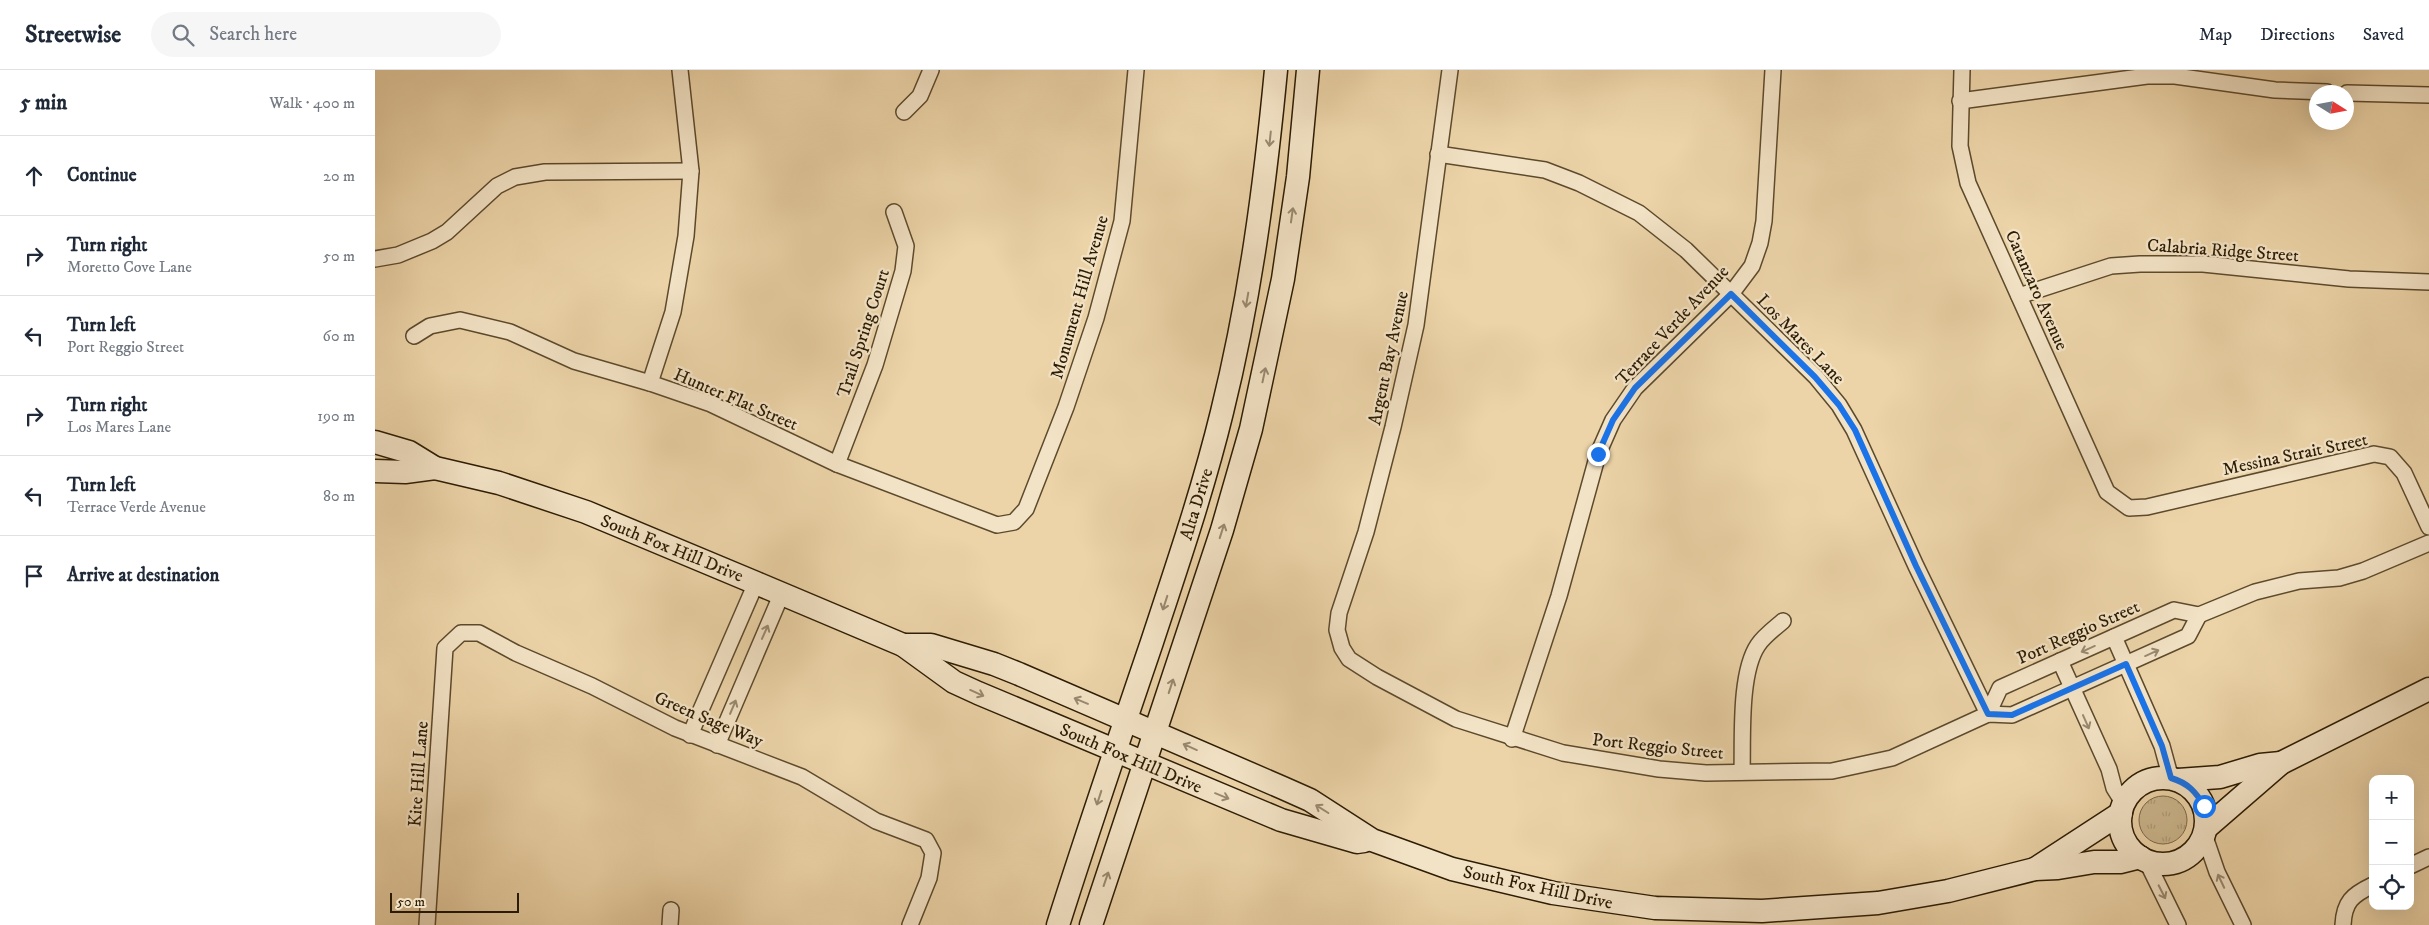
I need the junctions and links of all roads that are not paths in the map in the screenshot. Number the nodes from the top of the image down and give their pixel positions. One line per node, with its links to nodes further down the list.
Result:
1 (680, 70): 15 (street)
2 (931, 70): 13 (street)
3 (1136, 70): 28 (street, Monument Hill Avenue)
4 (1276, 70): 44 (street, Alta Drive, one-way to 44)
5 (1308, 70): 45 (street, Alta Drive, one-way to 5)
6 (1450, 70): 14 (street, Argent Bay Avenue)
7 (1773, 70): 19 (street, Terrace Verde Avenue)
8 (1962, 70): 12 (street, Catanzaro Avenue)
9 (2309, 91): 12 (street)
10 (2354, 93): 11 (street)
11 (2429, 95)
12 (1960, 102): 20 (street, Catanzaro Avenue)
13 (904, 112)
14 (1437, 154): 19 (street, Los Mares Lane); 38 (street, Argent Bay Avenue)
15 (691, 170): 17 (street); 22 (street)
16 (894, 212): 24 (street, Trail Spring Court)
17 (375, 259)
18 (2429, 282): 20 (street, Calabria Ridge Street)
19 (1731, 294): 43 (street, Los Mares Lane); 47 (street, Terrace Verde Avenue)
20 (2019, 296): 27 (street, Catanzaro Avenue)
21 (414, 336): 22 (street, Hunter Flat Street)
22 (650, 383): 24 (street, Hunter Flat Street)
23 (375, 442): 25 (street, South Fox Hill Drive)
24 (837, 464): 28 (street, Hunter Flat Street)
25 (435, 468): 26 (street, South Fox Hill Drive); 31 (street, South Fox Hill Drive)
26 (375, 471)
27 (2129, 508): 29 (street, Messina Strait Street)
28 (1014, 522)
29 (2429, 527)
30 (2429, 543): 33 (street)
31 (756, 582): 32 (street, South Fox Hill Drive); 46 (street)
32 (782, 594): 37 (street, South Fox Hill Drive); 48 (street, one-way to 32)
33 (2199, 615): 36 (street, Port Reggio Street); 40 (street, Port Reggio Street, one-way to 33)
34 (1783, 621): 52 (street)
35 (461, 633): 46 (street, Green Sage Way); 63 (street, Kite Hill Lane)
36 (2114, 637): 39 (street, Port Reggio Street, one-way to 39); 40 (street)
37 (903, 645): 44 (street, South Fox Hill Drive, one-way to 37); 49 (street, South Fox Hill Drive, one-way to 49)
38 (1342, 648): 47 (street, Port Reggio Street)
39 (2060, 661): 41 (street); 43 (street, Port Reggio Street)
40 (2126, 664): 41 (street, Port Reggio Street); 53 (street)
41 (2072, 688): 43 (street, Port Reggio Street); 54 (street, one-way to 54)
42 (2429, 689): 50 (street)
43 (1988, 714): 52 (street, Port Reggio Street)
44 (1126, 720): 45 (street, South Fox Hill Drive); 49 (street, Alta Drive)
45 (1155, 732): 51 (street, Alta Drive); 56 (street, South Fox Hill Drive, one-way to 45)
46 (690, 735): 48 (street, Green Sage Way)
47 (1513, 739): 52 (street, Port Reggio Street)
48 (717, 745): 64 (street, Green Sage Way)
49 (1115, 751): 51 (street, South Fox Hill Drive); 65 (street, Alta Drive, one-way to 65)
50 (2281, 763): 53 (street); 55 (street)
51 (1145, 764): 56 (street, South Fox Hill Drive, one-way to 56); 66 (street, Alta Drive, one-way to 51)
52 (1742, 772)
53 (2175, 779): 54 (street); 55 (street)
54 (2123, 808): 58 (street); 60 (street, South Fox Hill Drive)
55 (2205, 831): 58 (street); 68 (street, one-way to 55)
56 (1372, 840): 60 (street, South Fox Hill Drive)
57 (2429, 857): 59 (street)
58 (2143, 858): 60 (street, South Fox Hill Drive); 67 (street, one-way to 67)
59 (2412, 865)
60 (2035, 868)
61 (2369, 888): 62 (street)
62 (2343, 917)
63 (427, 925)
64 (910, 925)
65 (1058, 925)
66 (1091, 925)
67 (2178, 925)
68 (2243, 925)

